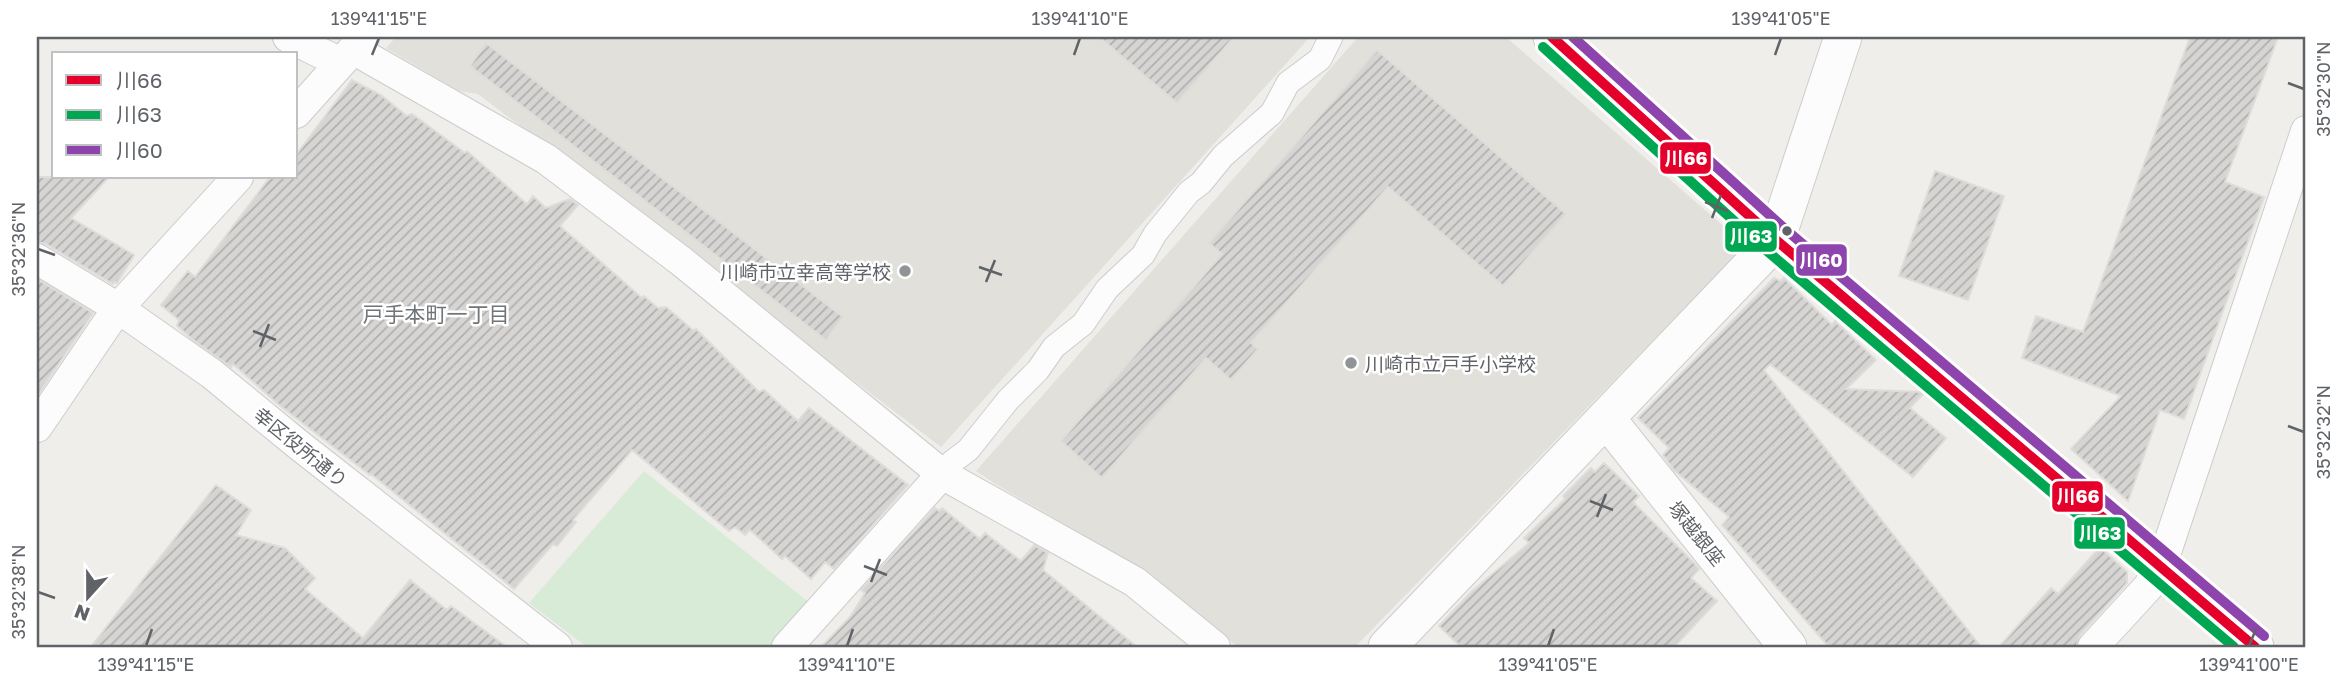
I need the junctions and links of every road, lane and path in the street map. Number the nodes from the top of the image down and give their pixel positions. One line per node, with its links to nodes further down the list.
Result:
1 (289, 37): 5 (street)
2 (1331, 37): 14 (street)
3 (1552, 37): 9 (street)
4 (1843, 37): 9 (street)
5 (353, 50): 6 (street); 14 (street)
6 (298, 111)
7 (2306, 131): 15 (street)
8 (237, 178): 11 (street)
9 (1776, 240): 12 (street); 15 (street)
10 (37, 258): 11 (street, 幸区役所通り)
11 (118, 308): 13 (street); 16 (street, 幸区役所通り)
12 (1606, 418): 19 (street); 20 (street, 塚越銀座)
13 (37, 427)
14 (942, 474): 17 (street); 18 (street)
15 (2161, 567): 21 (street); 22 (street)
16 (557, 647)
17 (787, 647)
18 (1215, 647)
19 (1387, 647)
20 (1788, 647)
21 (2093, 647)
22 (2255, 647)

